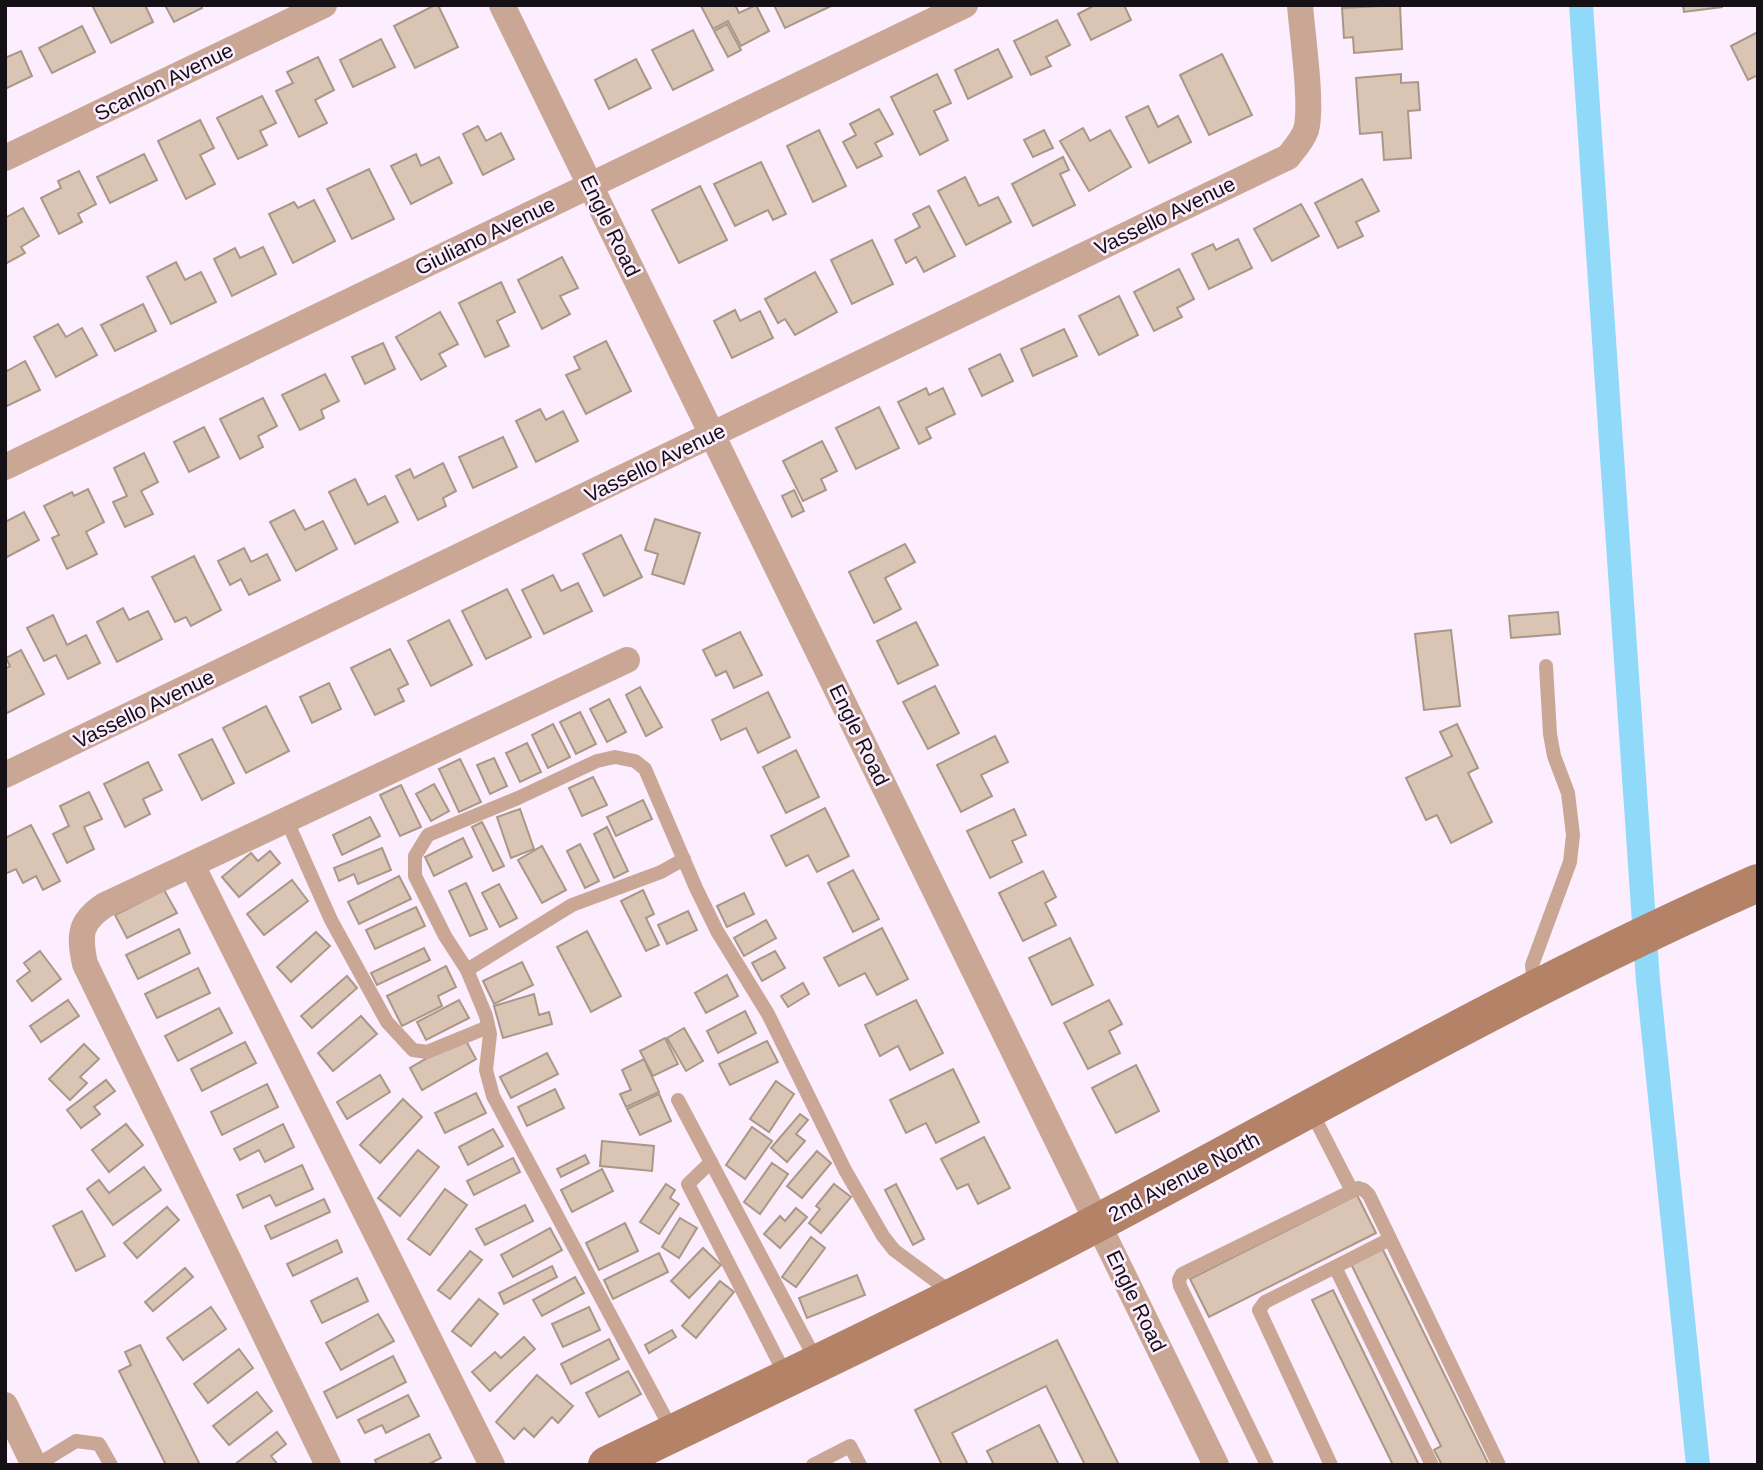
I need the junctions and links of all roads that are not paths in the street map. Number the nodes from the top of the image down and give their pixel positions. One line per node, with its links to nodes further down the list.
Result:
1 (324, 5): 5 (street, Scanlon Avenue)
2 (502, 5): 6 (street, Engle Road)
3 (965, 5): 6 (street, Giuliano Avenue)
4 (1300, 5): 7 (street, Vassello Avenue)
5 (5, 158)
6 (590, 186): 7 (street, Engle Road); 8 (street, Giuliano Avenue)
7 (712, 435): 11 (street, Vassello Avenue); 23 (street, Engle Road)
8 (5, 467)
9 (627, 660): 12 (street)
10 (1546, 666): 17 (lane)
11 (5, 775)
12 (287, 821): 14 (street); 18 (lane)
13 (684, 859): 16 (lane); 16 (lane); 26 (lane)
14 (192, 865): 33 (street); 34 (street)
15 (1758, 883): 17 (street, 2nd Avenue North)
16 (467, 970): 18 (lane)
17 (1534, 989): 20 (street, 2nd Avenue North)
18 (488, 1027): 29 (lane)
19 (678, 1100): 21 (lane)
20 (1310, 1109): 22 (lane); 23 (street, 2nd Avenue North)
21 (711, 1162): 27 (lane); 27 (lane)
22 (1352, 1191): 24 (lane); 38 (lane)
23 (1098, 1223): 26 (street, 2nd Avenue North); 37 (street, Engle Road)
24 (1390, 1239): 25 (lane); 41 (lane)
25 (1335, 1267): 39 (lane); 40 (lane)
26 (956, 1296): 27 (street, 2nd Avenue North)
27 (802, 1370): 29 (street, 2nd Avenue North)
28 (5, 1405): 31 (street)
29 (673, 1433): 30 (street, 2nd Avenue North)
30 (614, 1463)
31 (36, 1465): 32 (lane)
32 (111, 1465)
33 (328, 1465)
34 (492, 1465)
35 (813, 1465): 36 (lane)
36 (859, 1465)
37 (1216, 1465)
38 (1267, 1465)
39 (1331, 1465)
40 (1432, 1465)
41 (1499, 1465)

